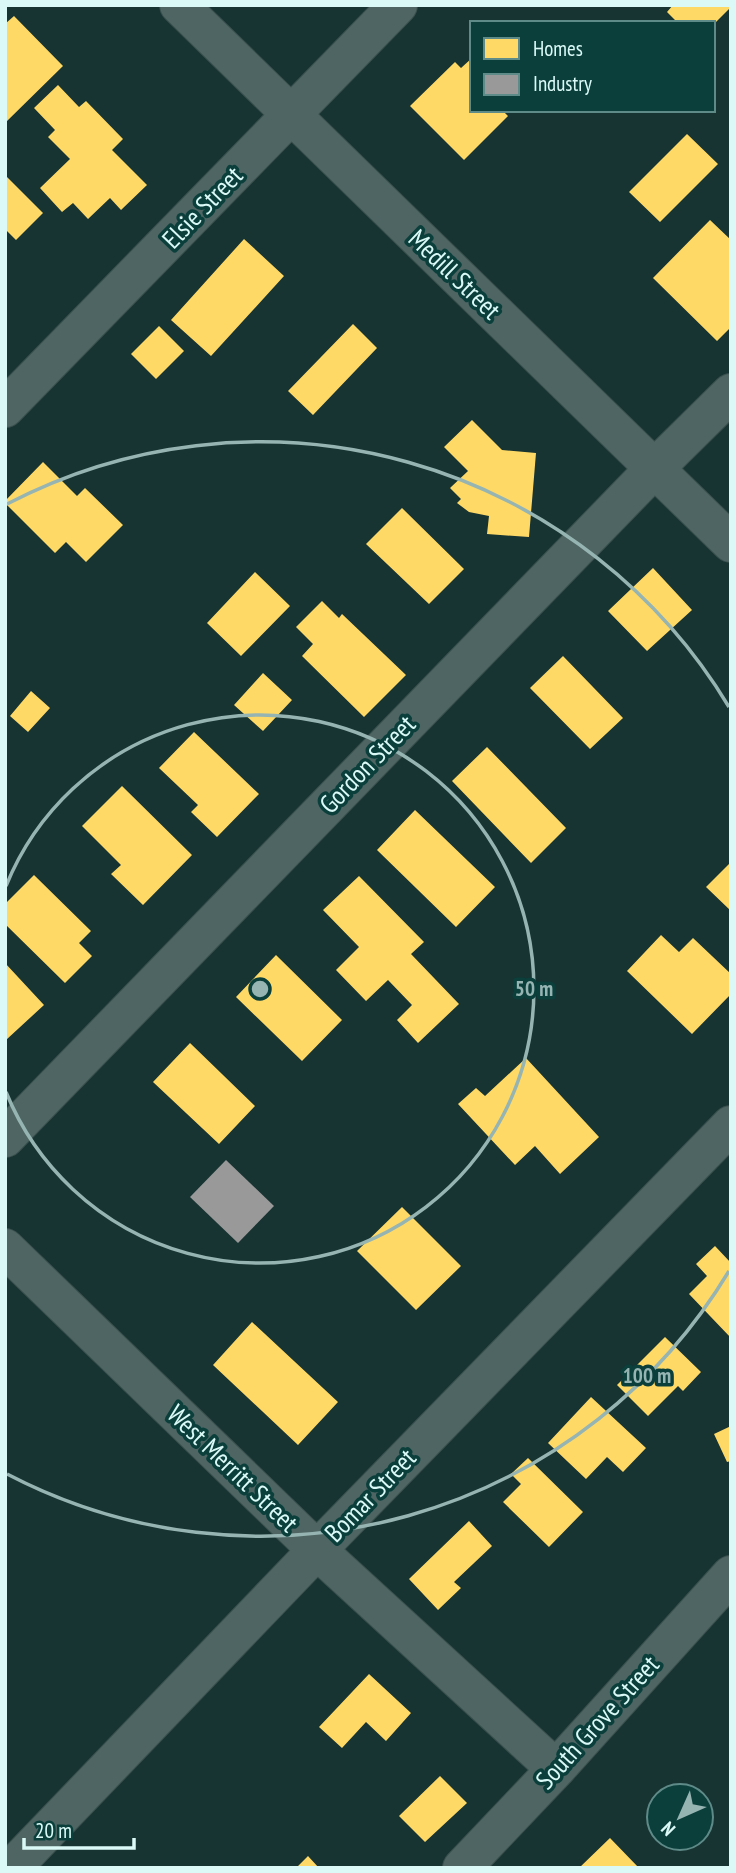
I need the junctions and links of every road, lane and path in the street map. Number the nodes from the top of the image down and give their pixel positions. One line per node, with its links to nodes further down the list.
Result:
1 (179, 5): 3 (street, Medill Street)
2 (398, 5): 3 (street, Elsie Street)
3 (292, 115): 5 (street, Elsie Street); 6 (street, Medill Street)
4 (731, 393): 6 (street, Gordon Street)
5 (5, 408)
6 (654, 468): 7 (street, Medill Street); 9 (street, Gordon Street)
7 (731, 543)
8 (731, 1125): 11 (street, Bomar Street)
9 (5, 1138)
10 (5, 1248): 11 (street, West Merritt Street)
11 (317, 1550): 13 (street, West Merritt Street); 14 (street, Bomar Street)
12 (731, 1575): 13 (street, South Grove Street)
13 (556, 1769): 15 (street, South Grove Street)
14 (12, 1868)
15 (462, 1868)

